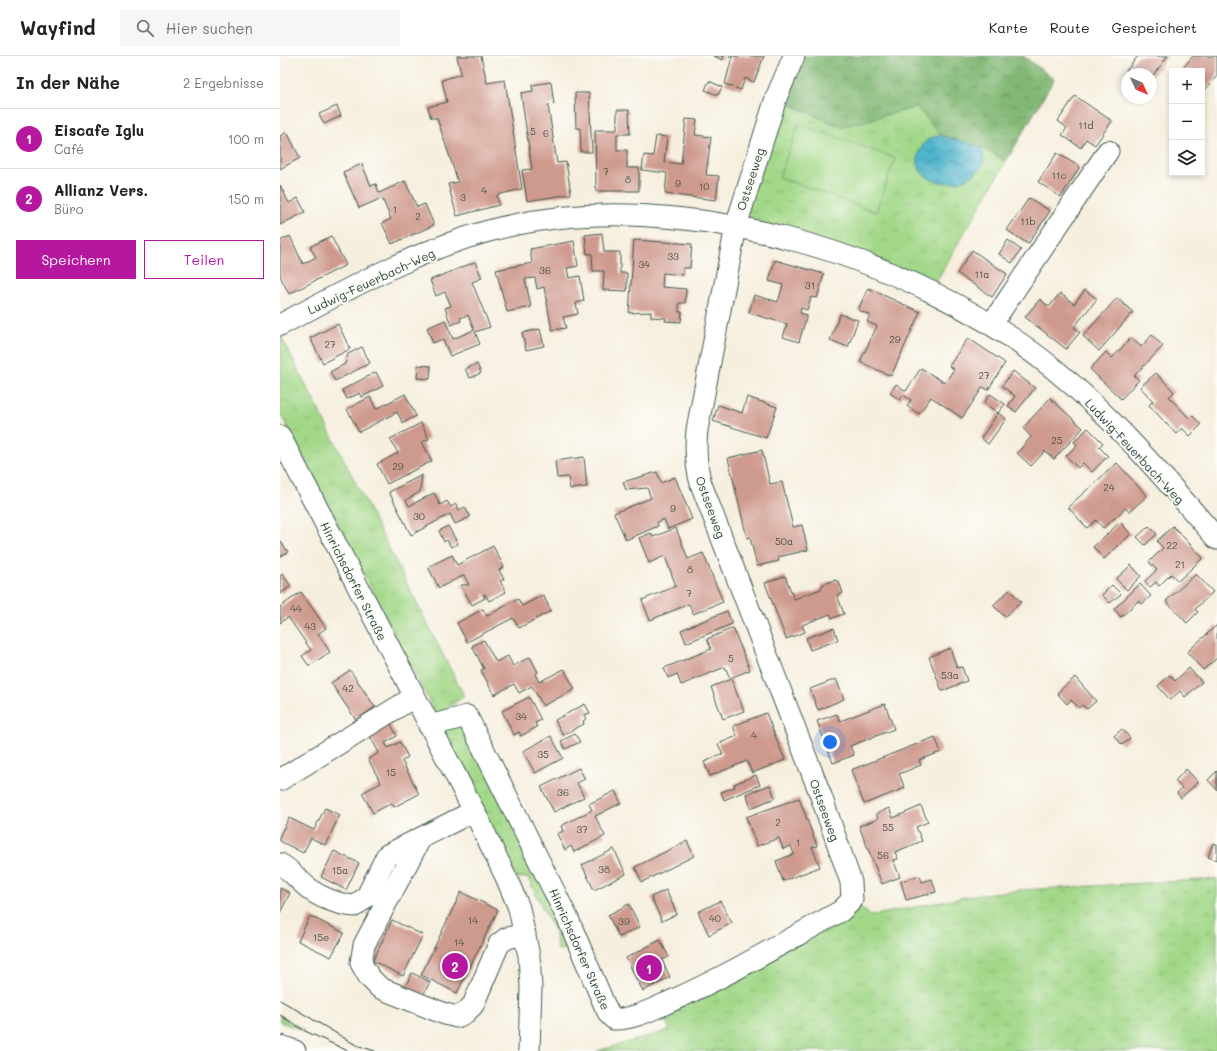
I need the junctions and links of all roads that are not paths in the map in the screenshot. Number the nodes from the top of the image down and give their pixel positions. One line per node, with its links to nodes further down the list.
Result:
1 (794, 56): 3 (street, Ostseeweg)
2 (1108, 151): 5 (street)
3 (736, 226): 4 (street, Ludwig-Feuerbach-Weg); 5 (street, Ludwig-Feuerbach-Weg); 14 (street, Ostseeweg)
4 (280, 325)
5 (991, 325): 7 (street, Ludwig-Feuerbach-Weg)
6 (280, 436): 8 (street, Hinrichsdorfer Straße)
7 (1217, 539)
8 (414, 697): 9 (street, Hinrichsdorfer Straße); 10 (street)
9 (429, 726): 11 (street, Hinrichsdorfer Straße); 14 (street, Hinrichsdorfer Straße)
10 (280, 780)
11 (474, 811): 12 (street); 15 (street, Hinrichsdorfer Straße)
12 (419, 840): 13 (street); 15 (street)
13 (280, 864)
14 (852, 900)
15 (525, 934): 18 (street, Hinrichsdorfer Straße)
16 (280, 1046): 17 (street)
17 (295, 1051)
18 (529, 1051)

